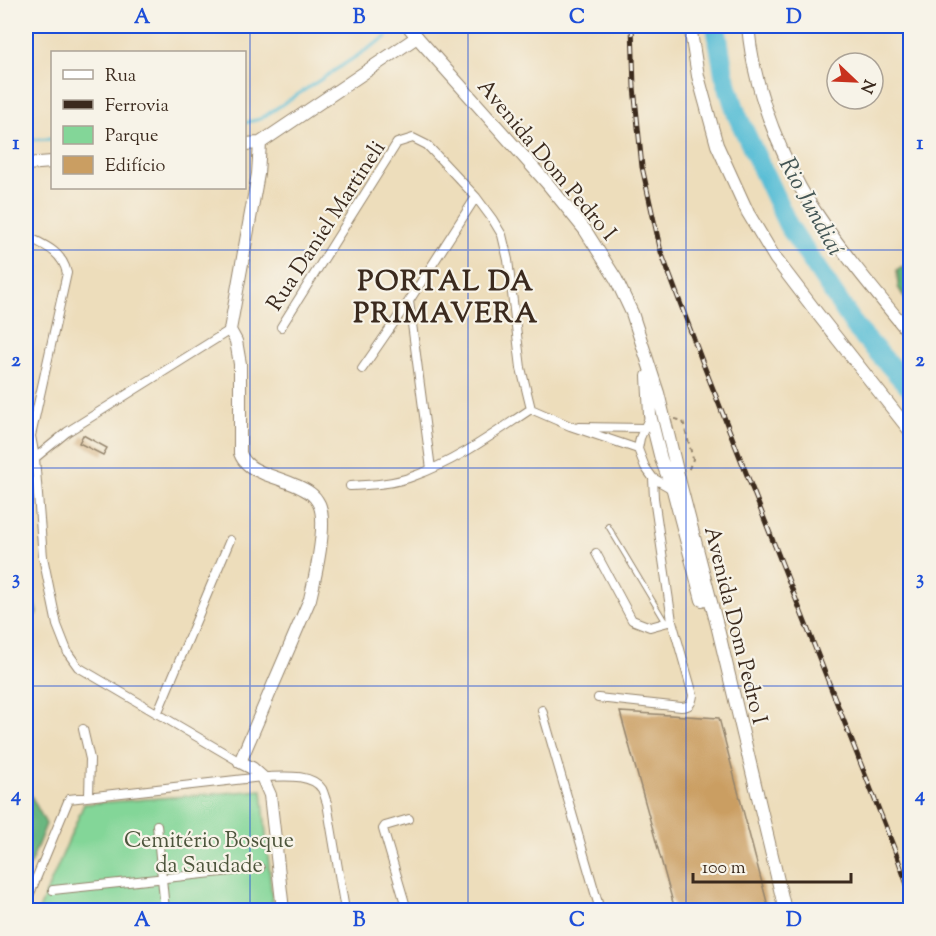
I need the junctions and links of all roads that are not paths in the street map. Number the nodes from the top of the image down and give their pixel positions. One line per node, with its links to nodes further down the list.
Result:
1 (104, 26): 2 (street)
2 (125, 26)
3 (408, 26): 6 (main road, Avenida Dom Pedro I)
4 (690, 26): 24 (main road)
5 (748, 26): 16 (main road)
6 (417, 37): 7 (main road); 17 (main road, Avenida Dom Pedro I)
7 (260, 143): 8 (main road); 15 (main road)
8 (246, 144)
9 (51, 162): 10 (main road)
10 (26, 165)
11 (476, 197): 13 (street); 14 (street, Rua Daniel Martineli); 20 (street, Rua Daniel Martineli)
12 (26, 236): 26 (street)
13 (409, 301): 18 (street); 27 (street)
14 (280, 327)
15 (230, 330): 26 (street); 39 (main road)
16 (910, 334)
17 (645, 351): 19 (main road, Avenida Dom Pedro I); 21 (main road, Avenida Dom Pedro I)
18 (362, 369)
19 (658, 393): 21 (street); 30 (main road, Avenida Dom Pedro I)
20 (531, 409): 22 (street); 27 (street)
21 (650, 415): 23 (street); 30 (main road, Avenida Dom Pedro I)
22 (570, 426): 23 (street); 25 (street)
23 (644, 428): 25 (street)
24 (910, 431)
25 (638, 449): 28 (street)
26 (35, 458): 37 (street)
27 (432, 469): 29 (street)
28 (653, 478): 30 (street); 34 (street)
29 (350, 486)
30 (679, 490): 53 (main road, Avenida Dom Pedro I); 54 (main road, Avenida Dom Pedro I)
31 (608, 526): 34 (lane)
32 (230, 540): 37 (street)
33 (596, 553): 34 (street)
34 (669, 622): 35 (street)
35 (598, 698)
36 (542, 710): 52 (street)
37 (157, 714): 39 (street)
38 (83, 729): 41 (street)
39 (240, 762): 40 (main road)
40 (262, 777): 41 (street); 49 (main road); 50 (street)
41 (89, 796): 47 (street)
42 (409, 819): 51 (street)
43 (157, 825): 45 (street)
44 (260, 868): 45 (street)
45 (162, 879): 46 (street); 48 (street)
46 (53, 890)
47 (26, 903)
48 (165, 910)
49 (282, 910)
50 (345, 910)
51 (406, 910)
52 (600, 910)
53 (778, 910)
54 (785, 910)

